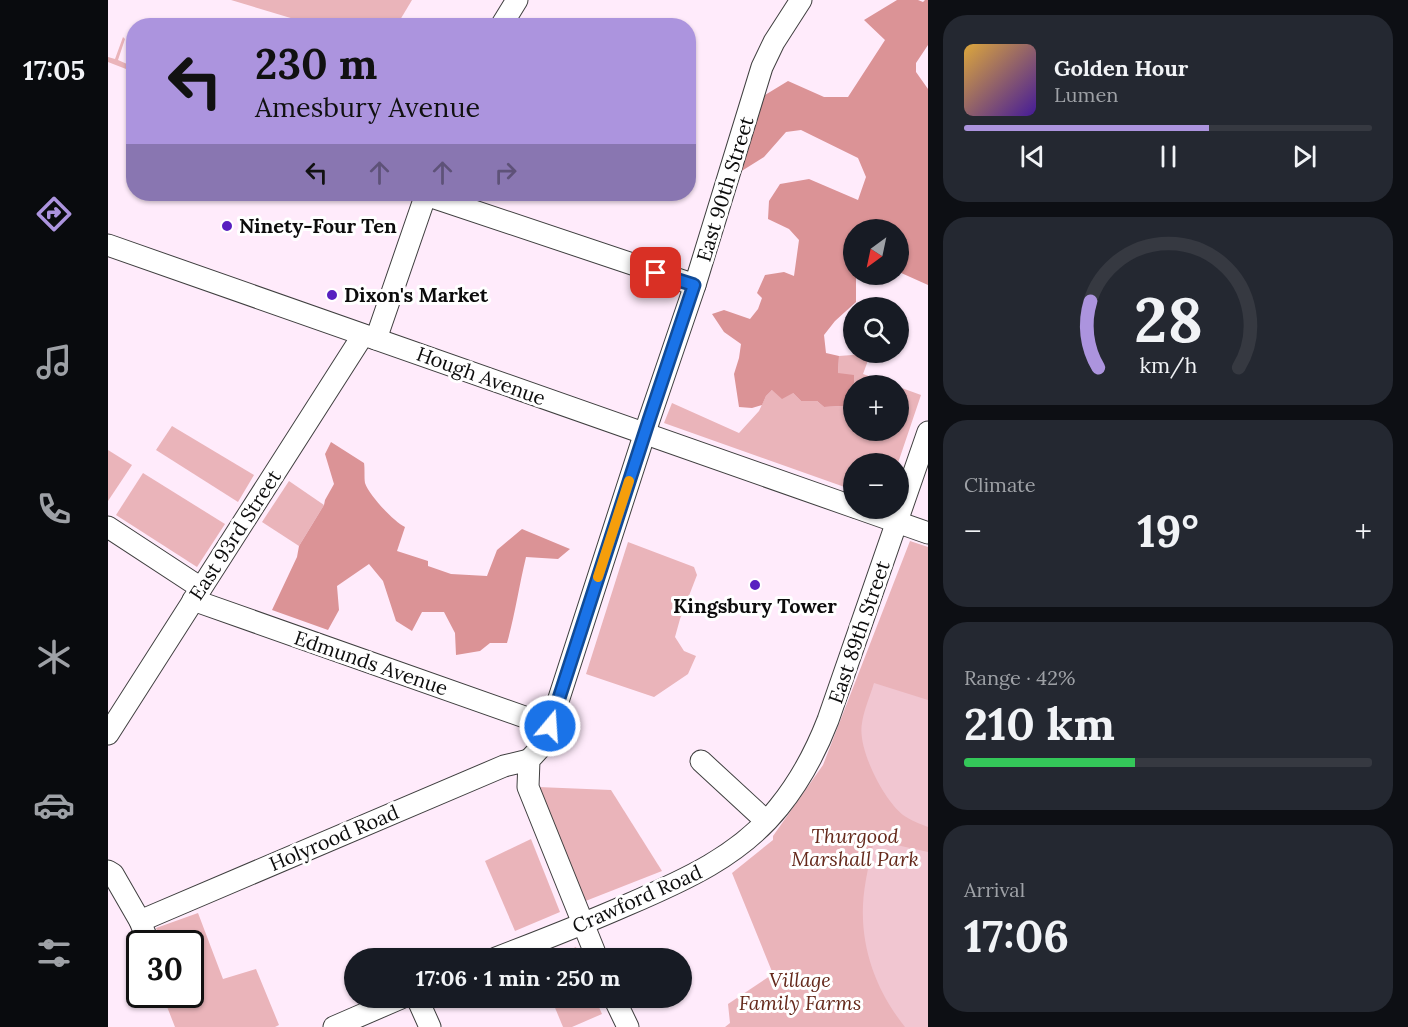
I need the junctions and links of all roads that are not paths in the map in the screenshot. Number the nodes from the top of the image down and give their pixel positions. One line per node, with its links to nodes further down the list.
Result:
1 (517, 0): 3 (street)
2 (801, 0): 7 (street, East 90th Street)
3 (506, 18)
4 (423, 201): 8 (street, East 93rd Street)
5 (447, 201): 7 (street)
6 (108, 245): 8 (street, Hough Avenue)
7 (694, 285): 10 (street, East 90th Street)
8 (370, 337): 10 (street, Hough Avenue); 16 (street, East 93rd Street)
9 (928, 432): 13 (street, East 89th Street)
10 (644, 434): 11 (street, Hough Avenue); 17 (street, East 90th Street)
11 (843, 504)
12 (888, 519): 13 (street, Hough Avenue)
13 (897, 522): 15 (street, Hough Avenue); 21 (street, East 89th Street)
14 (108, 527): 16 (street, Edmunds Avenue)
15 (928, 533)
16 (197, 594): 17 (street, Edmunds Avenue); 18 (street, East 93rd Street)
17 (550, 726): 19 (street, East 90th Street)
18 (109, 729)
19 (529, 760): 23 (street, Holyrood Road); 24 (street)
20 (701, 761): 21 (street)
21 (766, 821): 24 (street, Crawford Road)
22 (108, 871): 23 (street)
23 (140, 921): 25 (street)
24 (583, 924): 26 (street, Crawford Road); 27 (street)
25 (144, 930)
26 (522, 948)
27 (593, 948)
28 (378, 1008): 32 (street)
29 (421, 1008): 33 (street)
30 (617, 1008): 31 (street)
31 (623, 1025)
32 (334, 1027)
33 (430, 1027)

